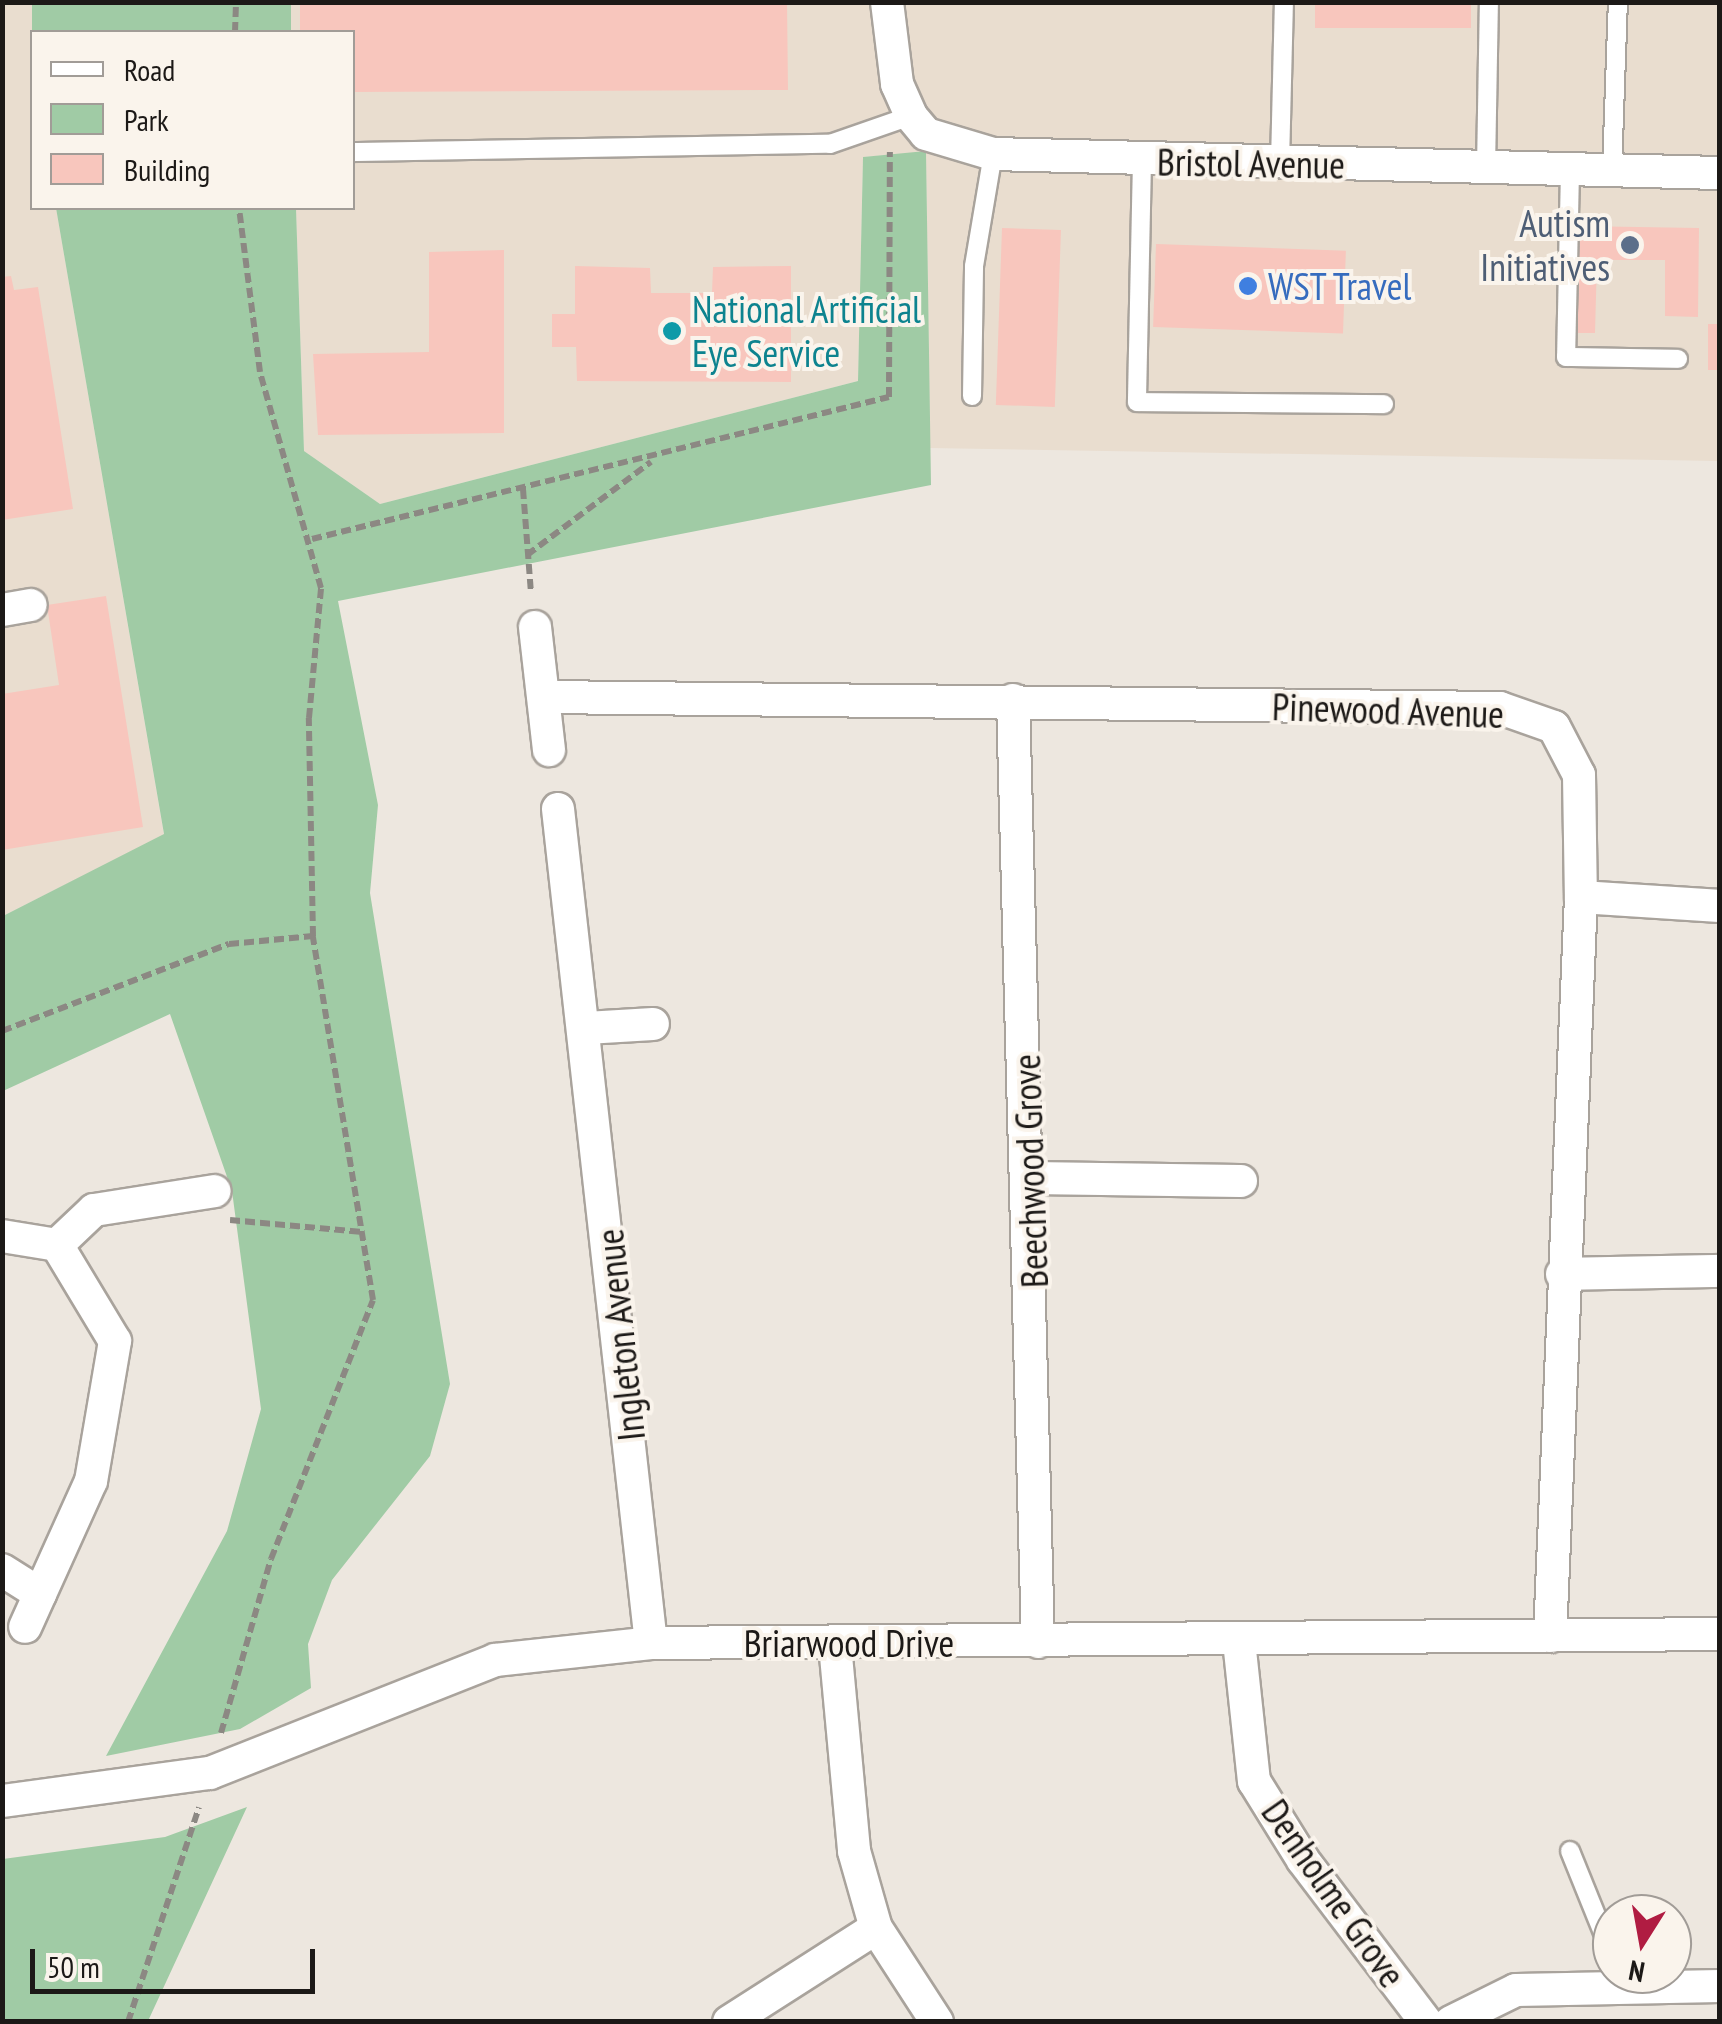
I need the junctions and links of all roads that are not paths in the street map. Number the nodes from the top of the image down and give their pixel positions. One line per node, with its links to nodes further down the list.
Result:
1 (886, 2): 5 (street)
2 (1284, 2): 9 (lane)
3 (1489, 2): 10 (lane)
4 (1618, 2): 12 (lane)
5 (919, 125): 6 (lane); 7 (street, Bristol Avenue)
6 (355, 152)
7 (994, 154): 8 (street, Bristol Avenue); 15 (lane)
8 (1142, 160): 9 (street, Bristol Avenue); 16 (lane)
9 (1280, 163): 10 (street, Bristol Avenue)
10 (1486, 169): 11 (street, Bristol Avenue)
11 (1570, 170): 12 (street, Bristol Avenue); 14 (lane)
12 (1612, 171): 13 (street, Bristol Avenue)
13 (1720, 173)
14 (1678, 360)
15 (972, 396)
16 (1384, 404)
17 (536, 627): 18 (street)
18 (544, 698): 19 (street, Pinewood Avenue); 20 (street)
19 (1013, 700): 22 (street, Pinewood Avenue); 26 (street, Beechwood Grove)
20 (548, 750)
21 (558, 809): 25 (street, Ingleton Avenue)
22 (1581, 897): 23 (street); 32 (street, Pinewood Avenue)
23 (1720, 906)
24 (653, 1024): 25 (street)
25 (586, 1028): 40 (street, Ingleton Avenue)
26 (1031, 1178): 27 (street); 38 (street, Beechwood Grove)
27 (1241, 1181)
28 (215, 1191): 30 (street)
29 (2, 1236): 30 (street)
30 (57, 1244): 34 (street)
31 (1720, 1270): 32 (street)
32 (1562, 1274): 37 (street, Pinewood Avenue)
33 (2, 1570): 34 (street)
34 (40, 1594): 35 (street)
35 (25, 1627)
36 (1720, 1634): 37 (street, Briarwood Drive)
37 (1550, 1636): 39 (street, Briarwood Drive)
38 (1038, 1642): 39 (street, Briarwood Drive); 41 (street, Briarwood Drive)
39 (1239, 1642): 51 (street, Denholme Grove)
40 (651, 1644): 41 (street, Briarwood Drive); 42 (street, Briarwood Drive)
41 (834, 1645): 45 (street)
42 (2, 1801)
43 (1570, 1851): 44 (lane)
44 (1592, 1906)
45 (876, 1928): 49 (street); 50 (street)
46 (1592, 1983): 52 (street)
47 (1692, 1984): 48 (street)
48 (1720, 1986)
49 (730, 2022)
50 (936, 2022)
51 (1426, 2022)
52 (1451, 2022)

